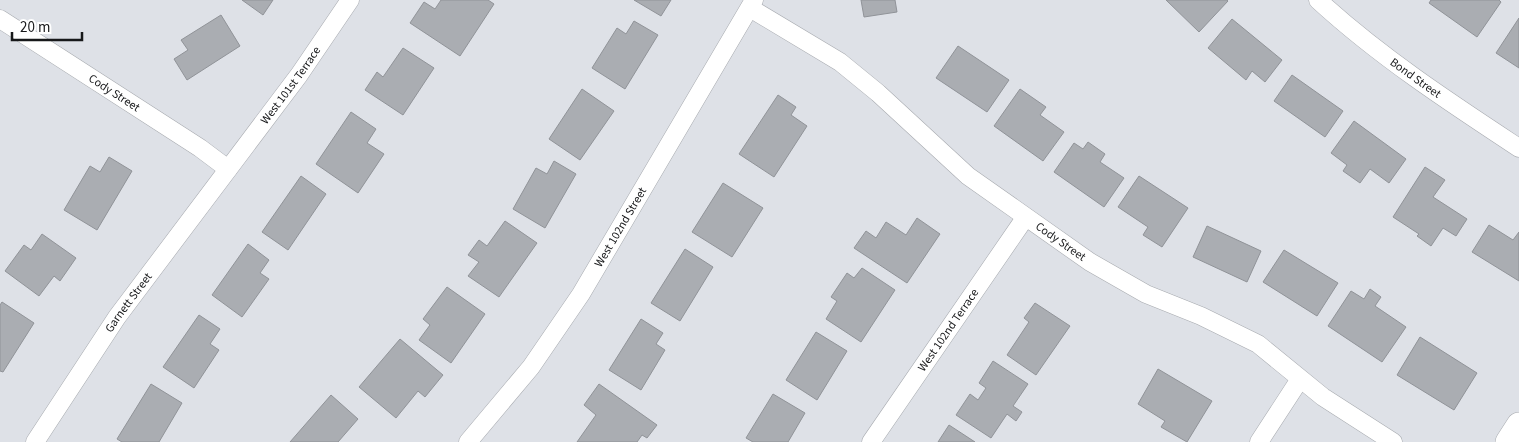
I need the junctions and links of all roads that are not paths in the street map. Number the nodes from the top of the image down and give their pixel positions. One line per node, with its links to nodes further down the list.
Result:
1 (350, 0): 6 (street, West 101st Terrace)
2 (1318, 0): 5 (street, Bond Street)
3 (752, 4): 7 (street, Cody Street); 11 (street, West 102nd Street)
4 (0, 19): 6 (street, Cody Street)
5 (1519, 148)
6 (228, 169): 10 (street, Garnett Street)
7 (1025, 218): 8 (street, Cody Street); 12 (street, West 102nd Terrace)
8 (1300, 378): 13 (street); 14 (street, Cody Street)
9 (1519, 425): 15 (main road)
10 (35, 442)
11 (468, 442)
12 (871, 442)
13 (1259, 442)
14 (1393, 442)
15 (1508, 442)

